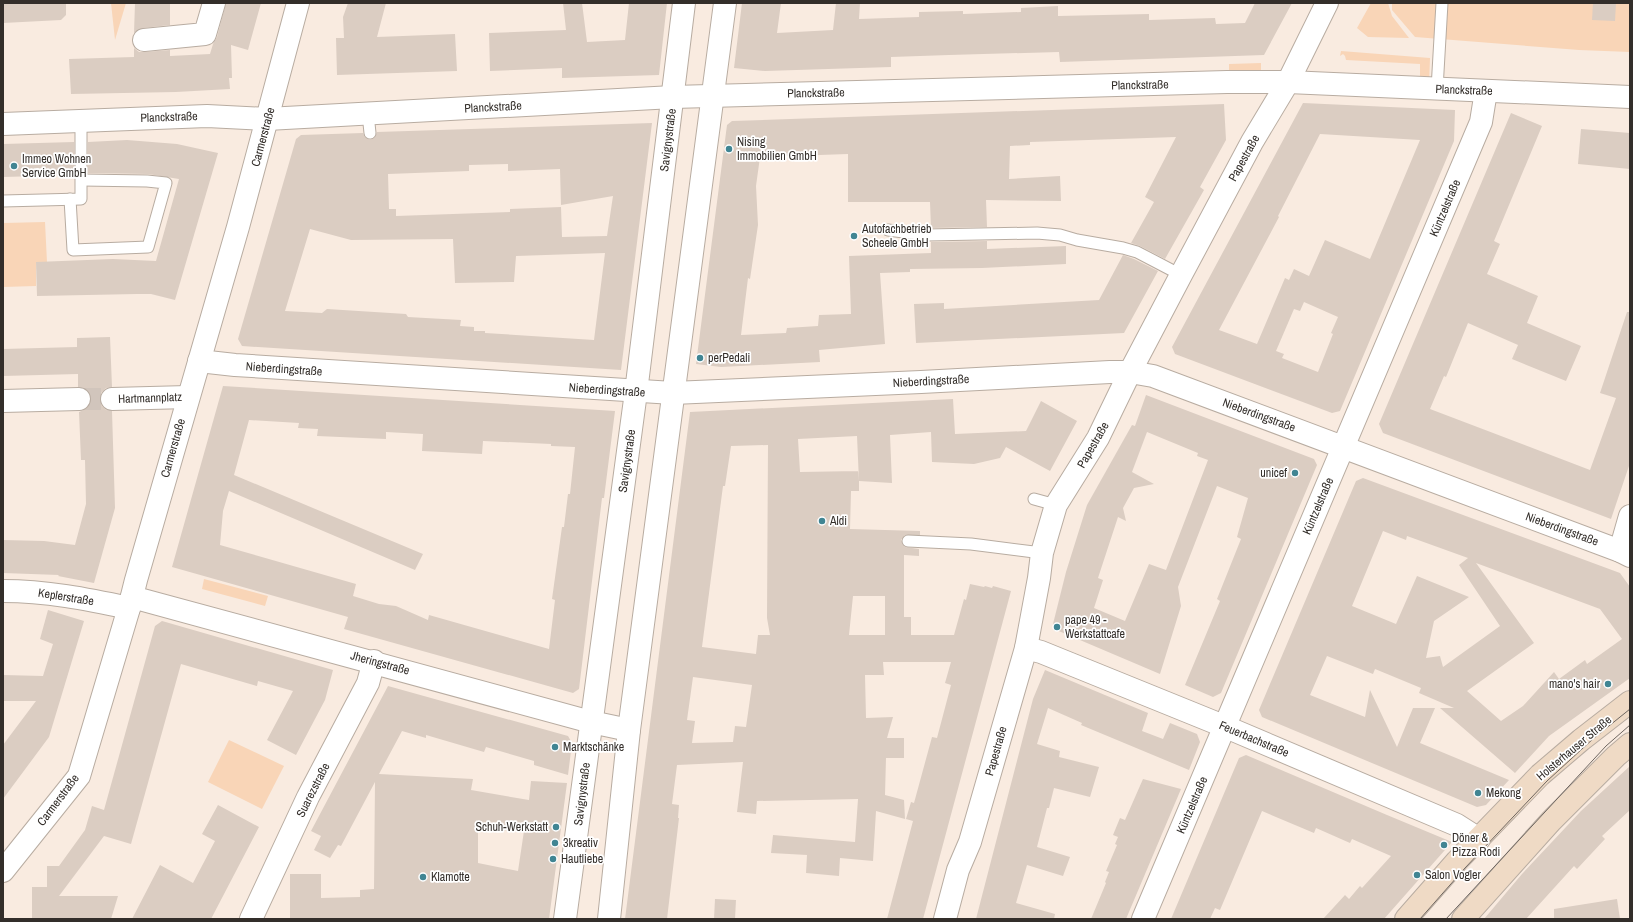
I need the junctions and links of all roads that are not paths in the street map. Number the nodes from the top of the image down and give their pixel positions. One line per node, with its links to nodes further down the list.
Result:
1 (214, 3): 7 (street)
2 (298, 3): 14 (street, Carmerstraße)
3 (684, 3): 12 (street, Savignystraße)
4 (725, 3): 11 (street)
5 (1327, 3): 8 (street, Papestraße)
6 (1442, 3): 9 (lane)
7 (144, 40)
8 (1288, 82): 9 (street, Planckstraße); 11 (street, Planckstraße); 21 (street, Papestraße)
9 (1437, 89): 10 (street, Planckstraße)
10 (1486, 91): 13 (street, Planckstraße); 30 (street, Küntzelstraße)
11 (714, 96): 12 (street, Planckstraße); 25 (street)
12 (673, 97): 14 (street, Planckstraße); 24 (street, Savignystraße)
13 (1630, 97)
14 (267, 119): 15 (street, Planckstraße); 22 (street, Carmerstraße)
15 (81, 121): 16 (street, Planckstraße); 17 (lane)
16 (3, 124)
17 (82, 180): 18 (lane); 18 (lane)
18 (70, 199): 19 (lane)
19 (3, 201)
20 (888, 230): 21 (lane)
21 (1181, 275): 23 (street, Papestraße)
22 (199, 361): 24 (street, Nieberdingstraße); 26 (street, Carmerstraße)
23 (1130, 372): 25 (street, Nieberdingstraße); 30 (street, Nieberdingstraße); 32 (street, Papestraße)
24 (636, 392): 25 (street, Nieberdingstraße); 42 (street, Savignystraße)
25 (673, 393): 44 (street)
26 (188, 396): 28 (street, Hartmannplatz); 38 (street, Carmerstraße)
27 (79, 399): 29 (street)
28 (112, 399)
29 (3, 401)
30 (1343, 447): 36 (street, Nieberdingstraße); 43 (street, Küntzelstraße)
31 (1034, 499): 32 (lane)
32 (1056, 505): 35 (street, Papestraße)
33 (1630, 516): 36 (street)
34 (908, 541): 35 (lane)
35 (1042, 553): 39 (street, Papestraße)
36 (1625, 554)
37 (3, 591): 38 (street, Keplerstraße)
38 (130, 602): 40 (street, Jheringstraße); 47 (street, Carmerstraße)
39 (1026, 648): 43 (street, Feuerbachstraße); 51 (street, Papestraße)
40 (374, 661): 42 (street, Jheringstraße); 48 (street, Suarezstraße)
41 (1630, 702): 46 (main road, Holsterhauser Straße)
42 (591, 722): 44 (street, Jheringstraße); 49 (street, Savignystraße)
43 (1226, 727): 46 (street, Feuerbachstraße); 52 (street, Küntzelstraße)
44 (629, 730): 50 (street)
45 (1630, 744): 54 (main road)
46 (1479, 839): 53 (main road, Holsterhauser Straße)
47 (3, 871)
48 (251, 919)
49 (565, 919)
50 (609, 919)
51 (945, 919)
52 (1143, 919)
53 (1406, 919)
54 (1463, 919)

